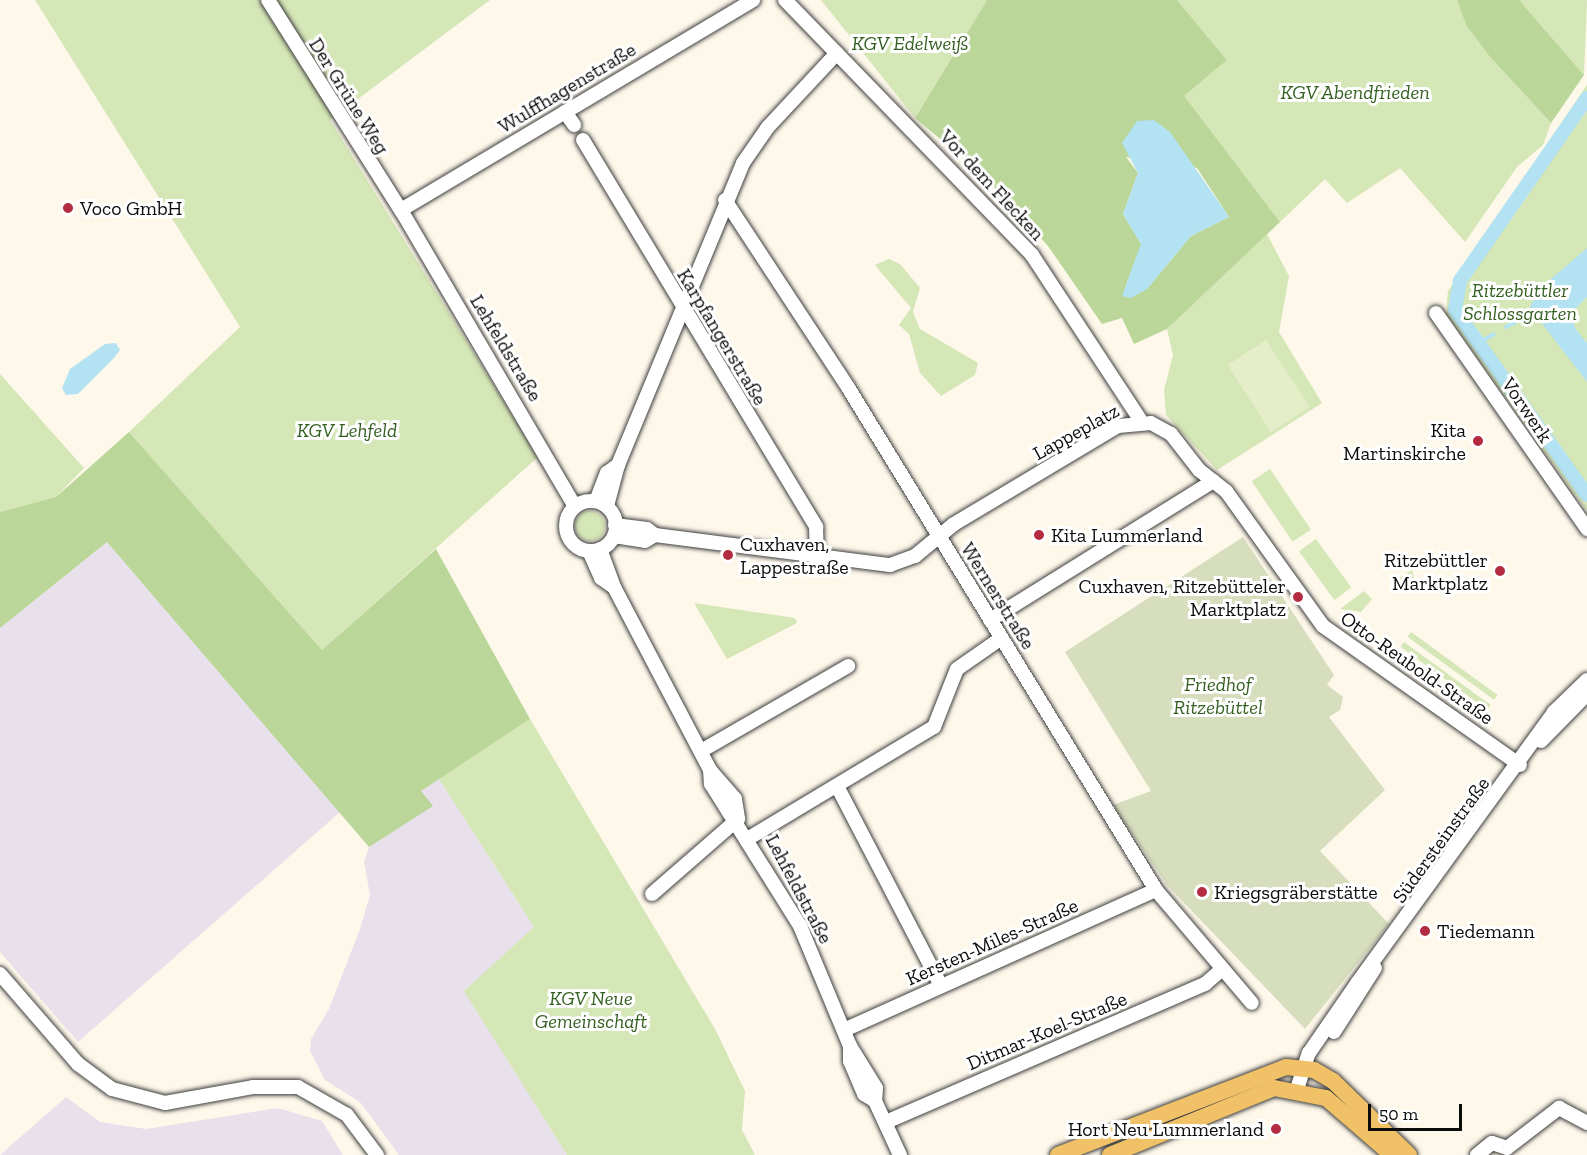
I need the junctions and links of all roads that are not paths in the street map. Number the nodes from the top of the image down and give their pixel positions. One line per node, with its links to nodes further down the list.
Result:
1 (268, 0): 9 (street, Der Grüne Weg)
2 (753, 0): 5 (street, Wulffhagenstraße)
3 (785, 0): 4 (street, Vor dem Flecken)
4 (837, 53): 8 (street); 12 (street, Vor dem Flecken)
5 (565, 112): 6 (street); 9 (street, Wulffhagenstraße)
6 (574, 125)
7 (583, 140): 10 (street, Karpfangerstraße)
8 (725, 200): 10 (street); 18 (street, Wernerstraße)
9 (401, 210): 15 (street, Lehfeldstraße)
10 (682, 310): 14 (street); 20 (street, Karpfangerstraße)
11 (1436, 313): 16 (street, Vorwerk)
12 (1141, 421): 13 (street, Lappeplatz); 18 (street, Lappeplatz)
13 (1213, 481): 21 (street); 28 (street, Otto-Reubold-Straße)
14 (601, 504): 15 (street); 17 (street)
15 (575, 506): 19 (street)
16 (1587, 529)
17 (615, 530): 19 (street); 20 (street, Lappeplatz)
18 (939, 537): 20 (street, Lappeplatz); 21 (street, Wernerstraße)
19 (594, 550): 27 (street, Lehfeldstraße)
20 (817, 557)
21 (990, 620): 22 (street, Wernerstraße)
22 (1000, 639): 29 (street); 32 (street, Wernerstraße)
23 (848, 666): 27 (street)
24 (1587, 680): 26 (street, Südersteinstraße)
25 (1587, 694): 26 (street, Südersteinstraße)
26 (1534, 745): 28 (street, Südersteinstraße)
27 (701, 751): 30 (street, Lehfeldstraße)
28 (1520, 765): 39 (street, Südersteinstraße)
29 (837, 786): 31 (street); 36 (street)
30 (738, 819): 31 (street, Lehfeldstraße); 33 (street)
31 (749, 838): 38 (street, Lehfeldstraße)
32 (1156, 890): 34 (street, Wernerstraße); 36 (street, Kersten-Miles-Straße)
33 (652, 894)
34 (1221, 970): 37 (street, Wernerstraße); 41 (street, Ditmar-Koel-Straße)
35 (0, 974): 43 (street)
36 (940, 984): 38 (street, Kersten-Miles-Straße)
37 (1252, 1003)
38 (844, 1030): 41 (street, Lehfeldstraße)
39 (1304, 1068): 40 (street, Südersteinstraße); 45 (main road); 48 (main road)
40 (1297, 1089): 46 (main road); 47 (main road)
41 (886, 1122): 44 (street, Lehfeldstraße)
42 (1587, 1123): 49 (street)
43 (377, 1155)
44 (900, 1155)
45 (1058, 1155)
46 (1110, 1155)
47 (1392, 1155)
48 (1409, 1155)
49 (1477, 1155)

